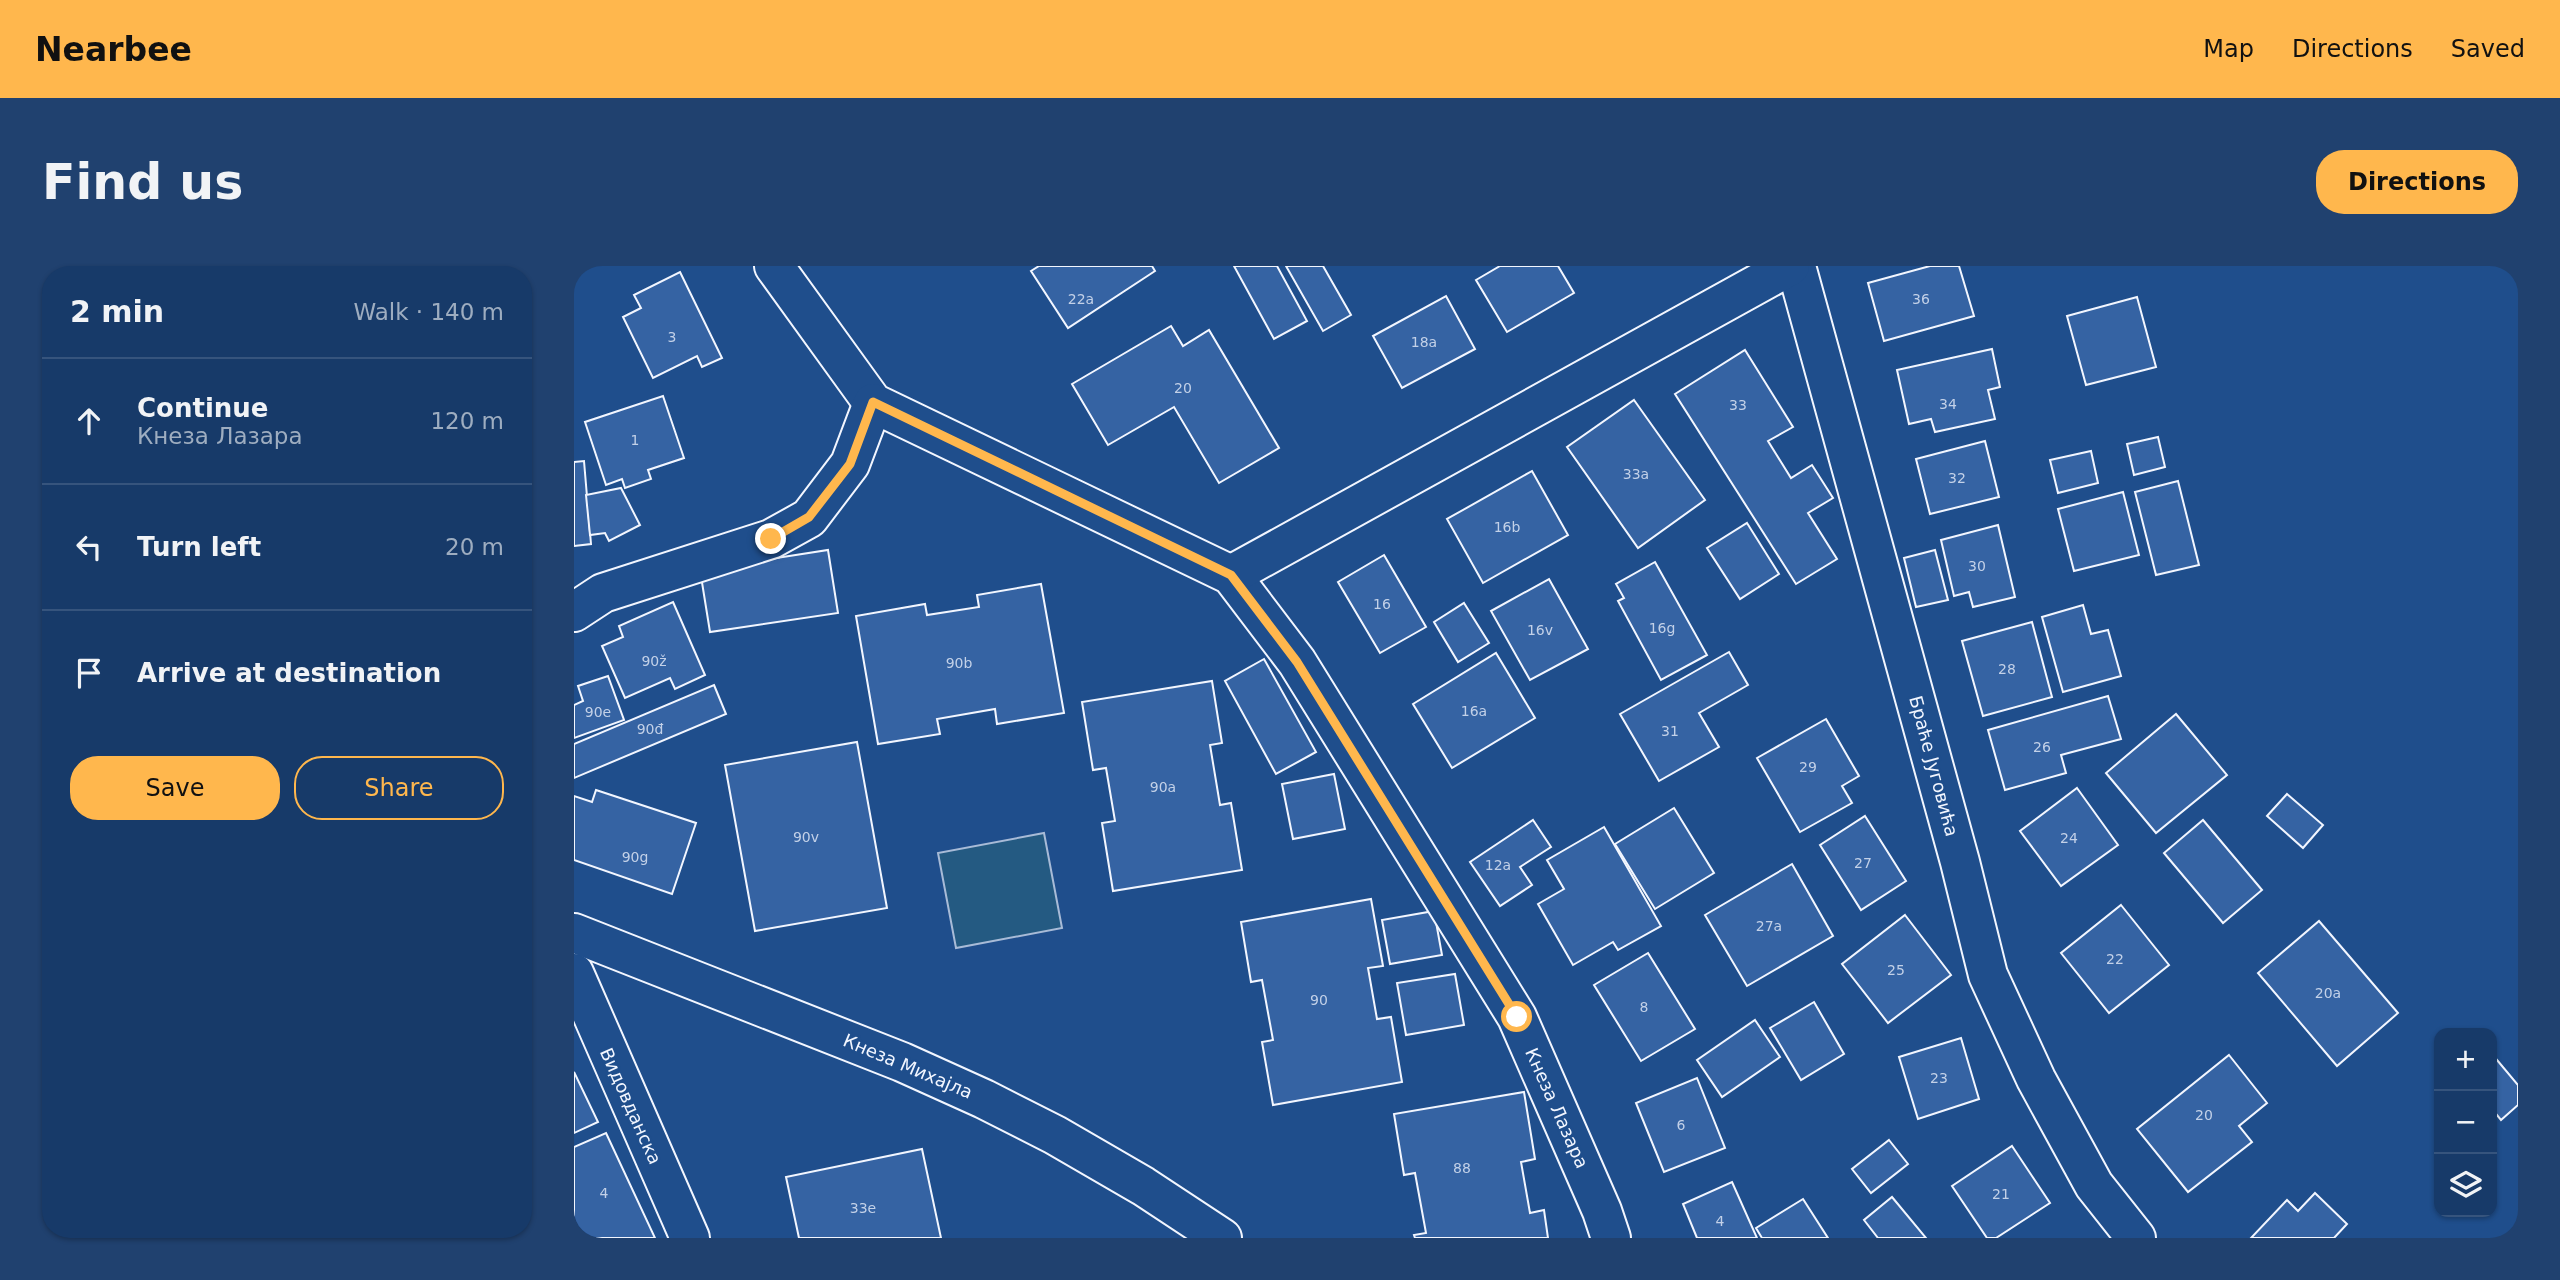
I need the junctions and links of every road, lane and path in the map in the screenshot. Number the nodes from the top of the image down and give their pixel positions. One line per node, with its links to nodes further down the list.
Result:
1 (774, 266): 4 (street, Кнеза Лазара)
2 (1790, 266): 5 (street)
3 (1796, 266): 12 (street, Браће Југовића)
4 (873, 402): 5 (street, Кнеза Лазара); 6 (street)
5 (1231, 575): 11 (street, Кнеза Лазара)
6 (574, 612)
7 (574, 933): 10 (street, Кнеза Михајла)
8 (574, 973): 9 (street, Видовданска)
9 (690, 1238)
10 (1222, 1238)
11 (1611, 1238)
12 (2136, 1238)

